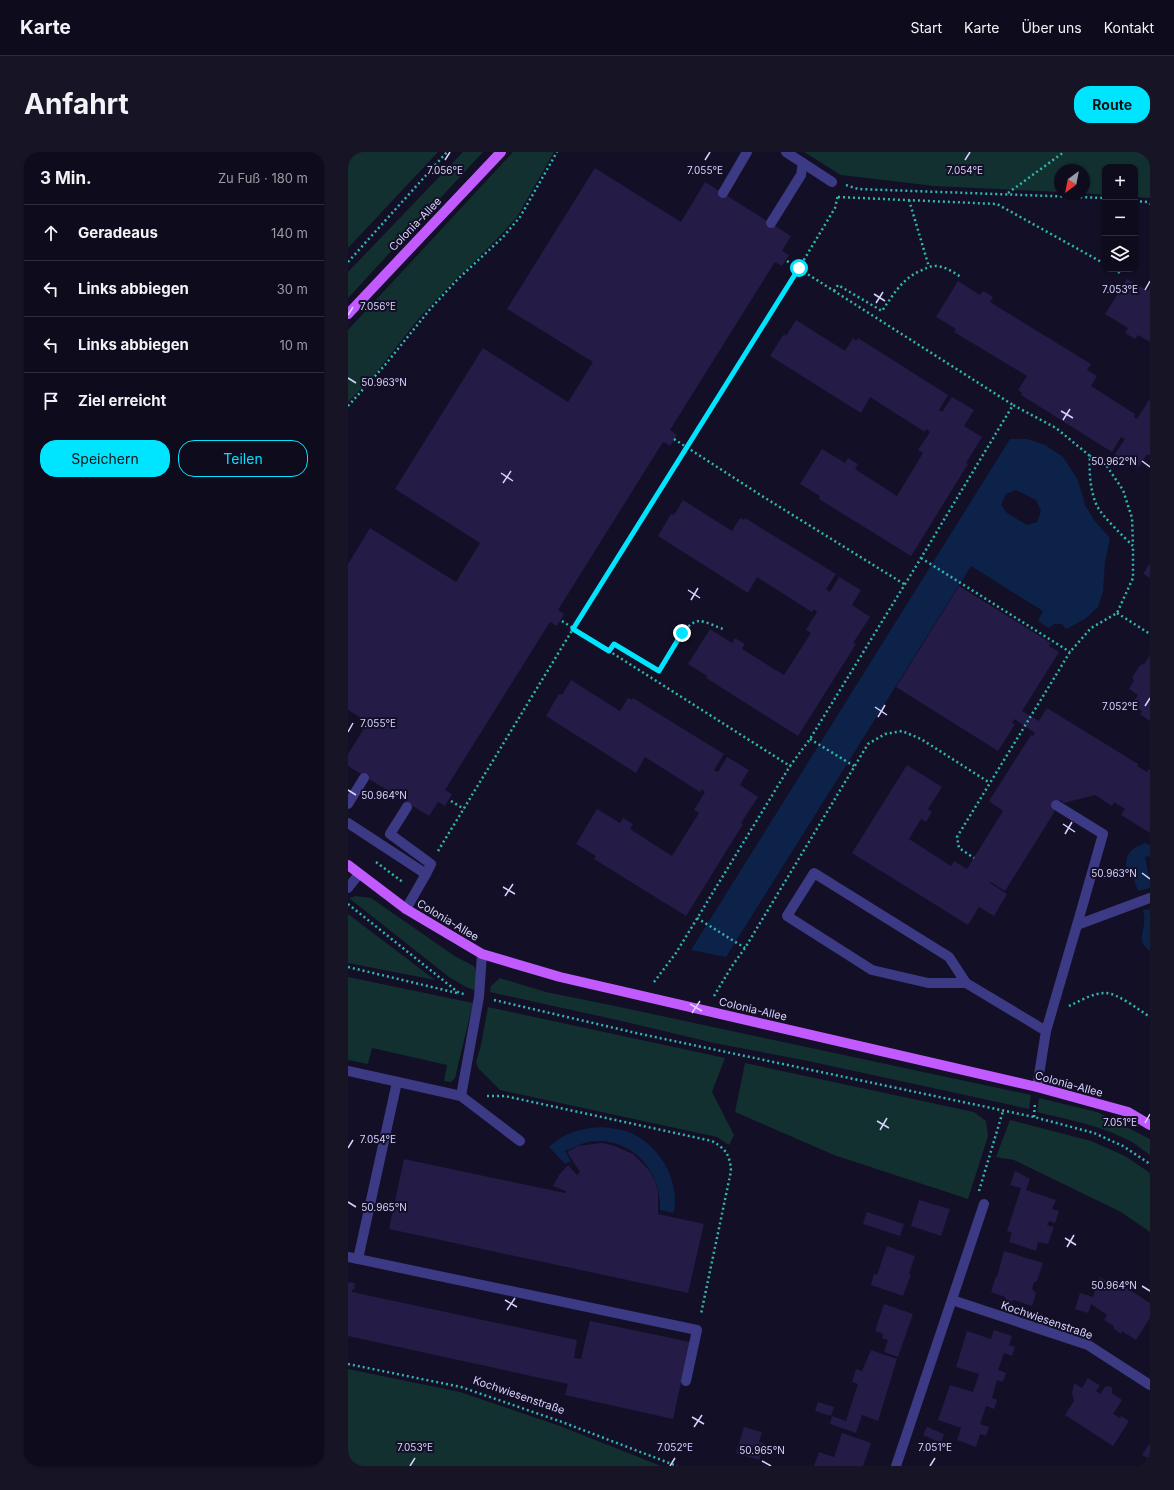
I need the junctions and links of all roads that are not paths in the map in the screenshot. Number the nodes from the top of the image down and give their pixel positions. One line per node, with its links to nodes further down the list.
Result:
1 (501, 152): 8 (main road, Colonia-Allee)
2 (747, 152): 6 (street)
3 (786, 152): 4 (street)
4 (803, 163): 5 (street); 7 (street)
5 (832, 182)
6 (723, 193)
7 (771, 223)
8 (348, 314)
9 (364, 778): 10 (street)
10 (348, 804)
11 (1056, 805): 20 (street)
12 (406, 807): 16 (street)
13 (348, 823): 16 (street)
14 (348, 865): 15 (main road, Colonia-Allee)
15 (358, 874): 17 (street); 19 (main road, Colonia-Allee)
16 (426, 874): 19 (street)
17 (348, 888)
18 (1150, 898): 20 (street)
19 (406, 909): 21 (main road, Colonia-Allee)
20 (1077, 925): 23 (street)
21 (482, 954): 26 (main road, Colonia-Allee); 27 (street)
22 (966, 983): 22 (street); 23 (street)
23 (1046, 1031): 26 (street)
24 (348, 1071): 25 (street)
25 (397, 1082): 27 (street); 32 (street)
26 (1037, 1087): 28 (main road, Colonia-Allee)
27 (460, 1096): 29 (street)
28 (1150, 1125)
29 (520, 1141)
30 (984, 1204): 33 (street)
31 (348, 1257): 32 (street)
32 (358, 1259): 34 (street)
33 (952, 1300): 35 (street, Kochwiesenstraße); 36 (street)
34 (686, 1381)
35 (1150, 1385)
36 (896, 1466)

